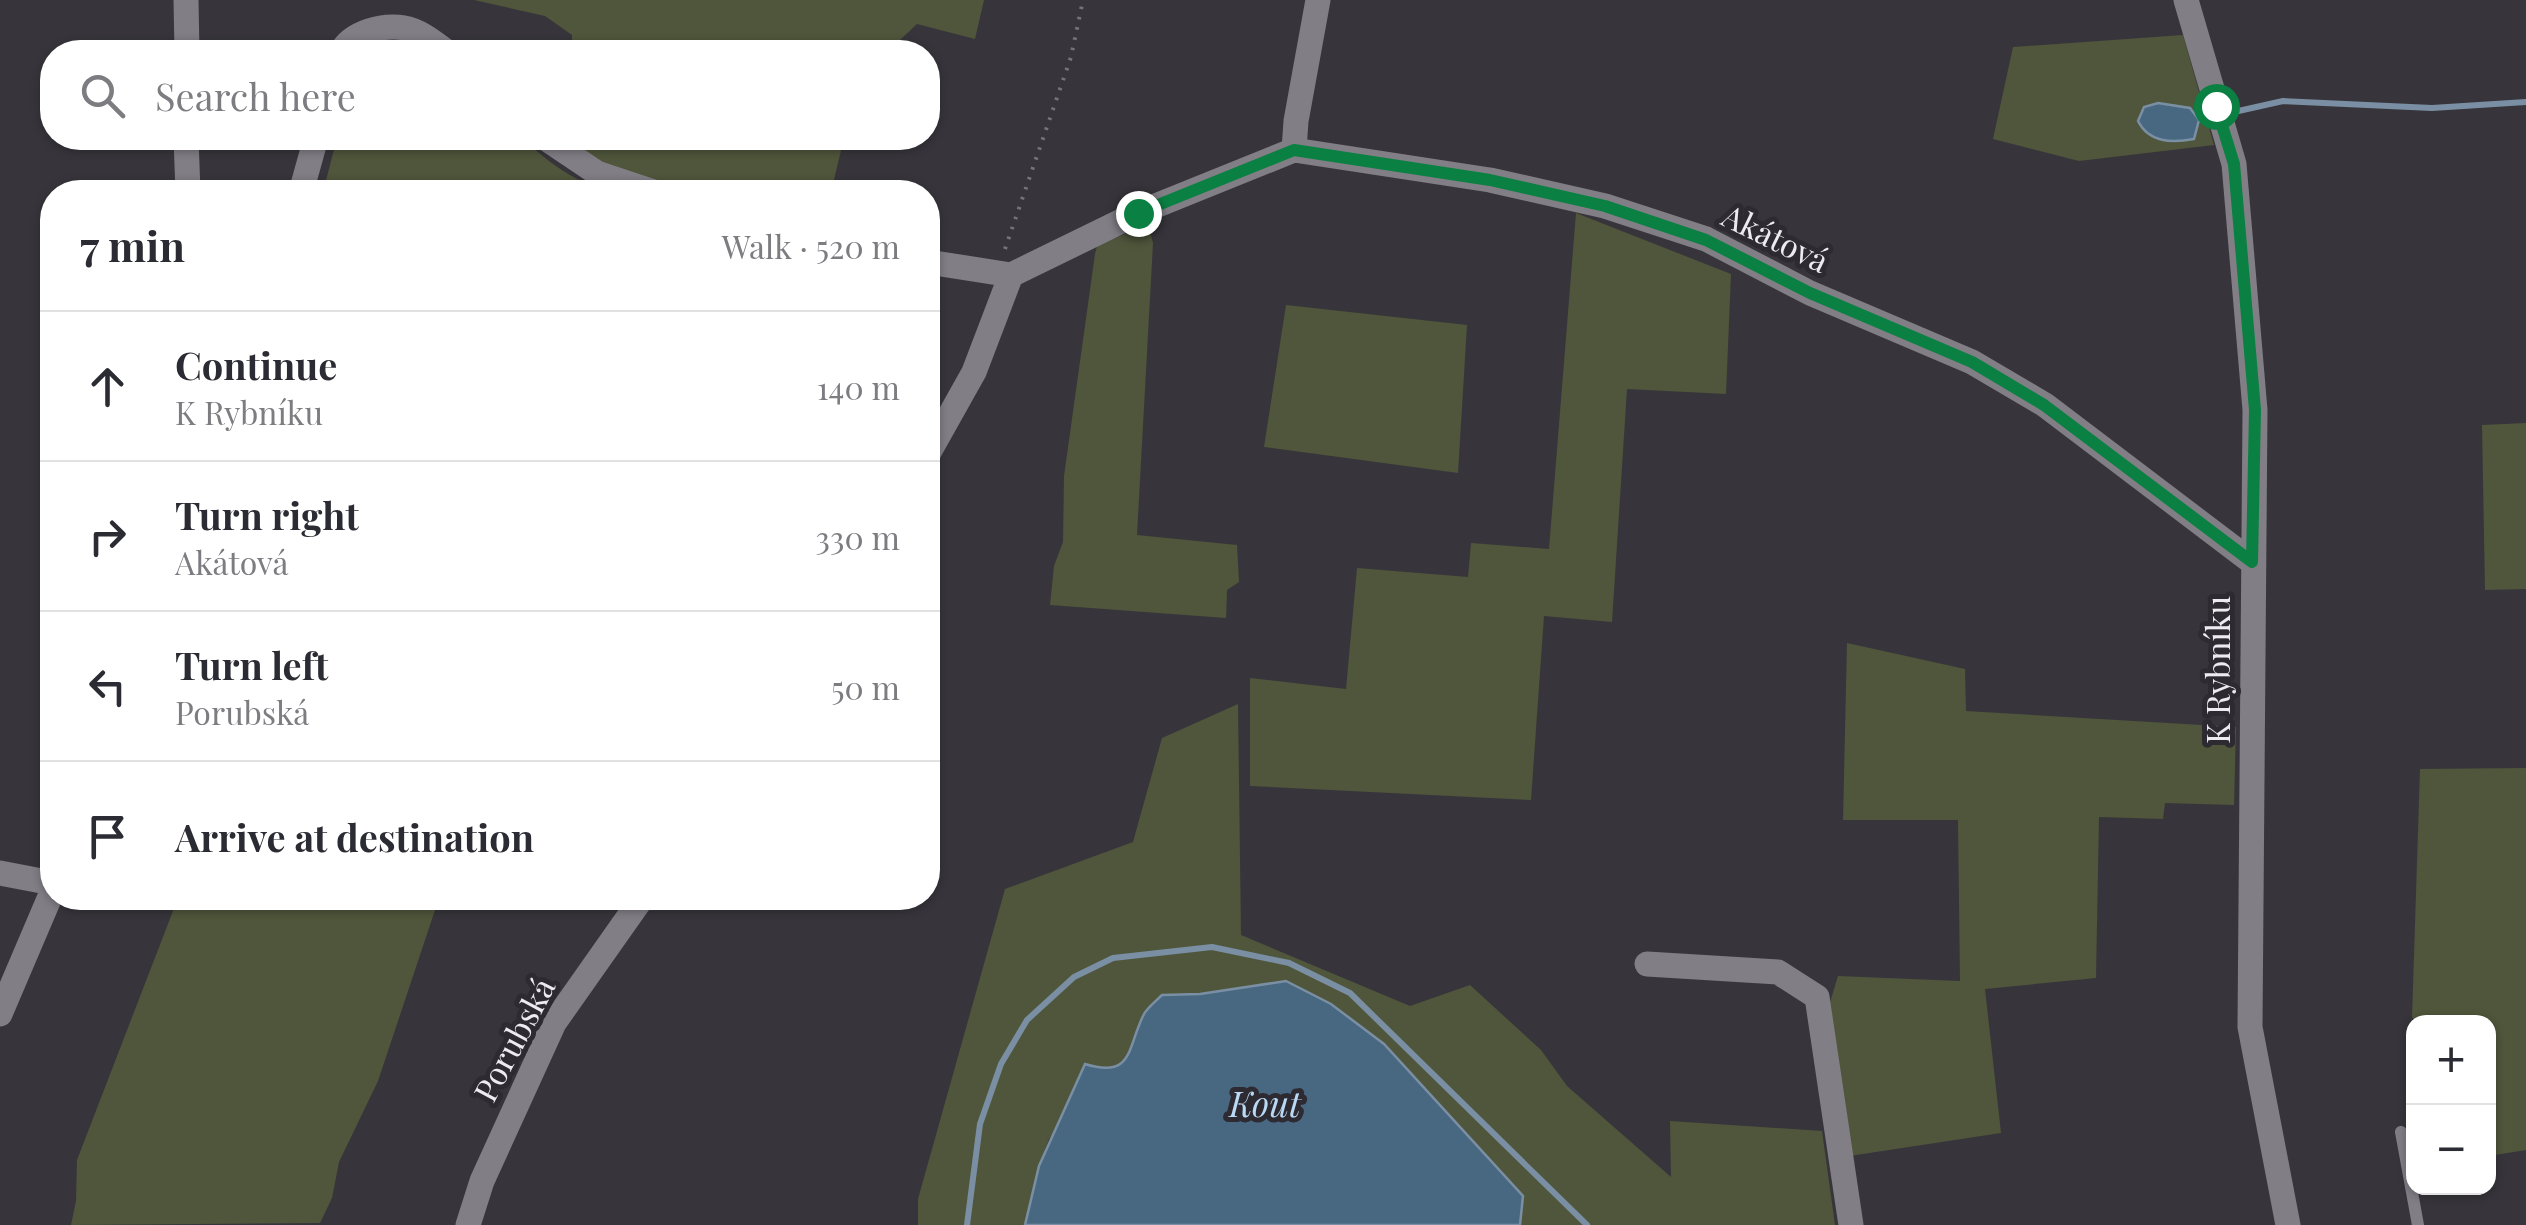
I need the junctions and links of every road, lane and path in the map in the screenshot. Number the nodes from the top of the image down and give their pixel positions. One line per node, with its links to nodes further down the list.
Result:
1 (186, 0): 5 (street)
2 (1084, 0): 16 (path)
3 (1318, 0): 11 (street)
4 (2186, 0): 18 (street, K Rybníku)
5 (186, 40)
6 (349, 40): 7 (street)
7 (428, 40)
8 (186, 150): 12 (street)
9 (313, 150): 13 (street)
10 (563, 150): 14 (street)
11 (1294, 150): 16 (street); 18 (street, Akátová)
12 (188, 180)
13 (304, 180)
14 (618, 180)
15 (940, 264): 16 (street)
16 (1004, 274): 17 (street)
17 (940, 433)
18 (2252, 562): 28 (street, K Rybníku)
19 (0, 873): 20 (street)
20 (40, 881)
21 (44, 910): 24 (street)
22 (633, 910): 26 (street, Porubská)
23 (1647, 964): 27 (street)
24 (0, 1014)
25 (2401, 1132): 29 (lane)
26 (468, 1225)
27 (1851, 1225)
28 (2288, 1225)
29 (2418, 1225)

